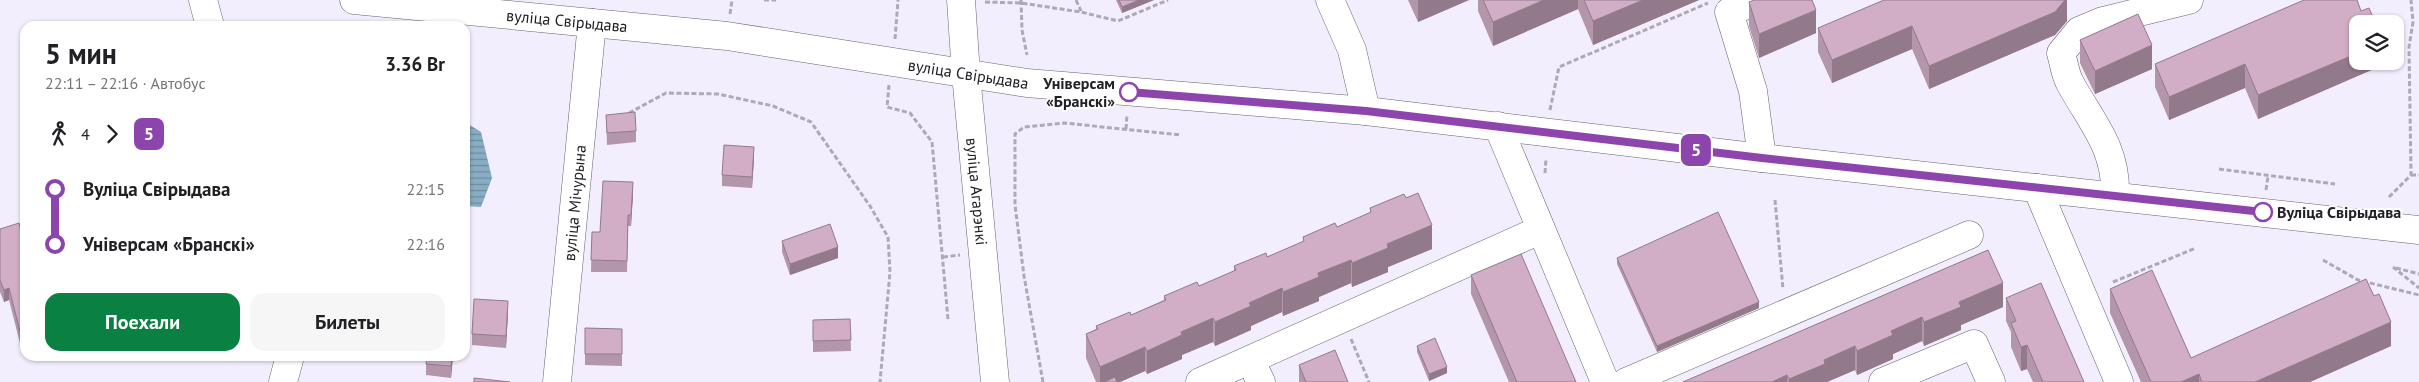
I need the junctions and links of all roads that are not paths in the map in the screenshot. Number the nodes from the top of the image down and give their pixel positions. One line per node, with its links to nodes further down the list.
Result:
1 (203, 0): 8 (main road)
2 (354, 0): 9 (main road, вуліца Свірыдава)
3 (961, 0): 10 (main road, вуліца Агарэнкі)
4 (1330, 0): 11 (main road)
5 (1759, 0): 13 (main road)
6 (2189, 0): 7 (main road)
7 (2101, 10): 15 (main road)
8 (209, 21)
9 (592, 23): 10 (main road, вуліца Свірыдава); 22 (main road, вуліца Мічурына)
10 (966, 74): 11 (main road, вуліца Свірыдава); 23 (main road, вуліца Агарэнкі)
11 (1366, 111): 12 (main road, вуліца Свірыдава)
12 (1498, 126): 13 (main road, вуліца Свірыдава); 16 (main road)
13 (1762, 158): 14 (main road, вуліца Свірыдава)
14 (2037, 188): 15 (main road, вуліца Свірыдава); 29 (main road)
15 (2115, 195): 17 (main road, вуліца Свірыдава)
16 (1540, 230): 20 (main road); 25 (main road)
17 (2419, 230)
18 (1968, 235): 26 (main road)
19 (289, 361): 21 (main road)
20 (1256, 371): 24 (main road)
21 (283, 382)
22 (557, 382)
23 (995, 382)
24 (1200, 382)
25 (1605, 382)
26 (1626, 382)
27 (1883, 382): 28 (main road)
28 (1991, 382)
29 (2119, 382)

